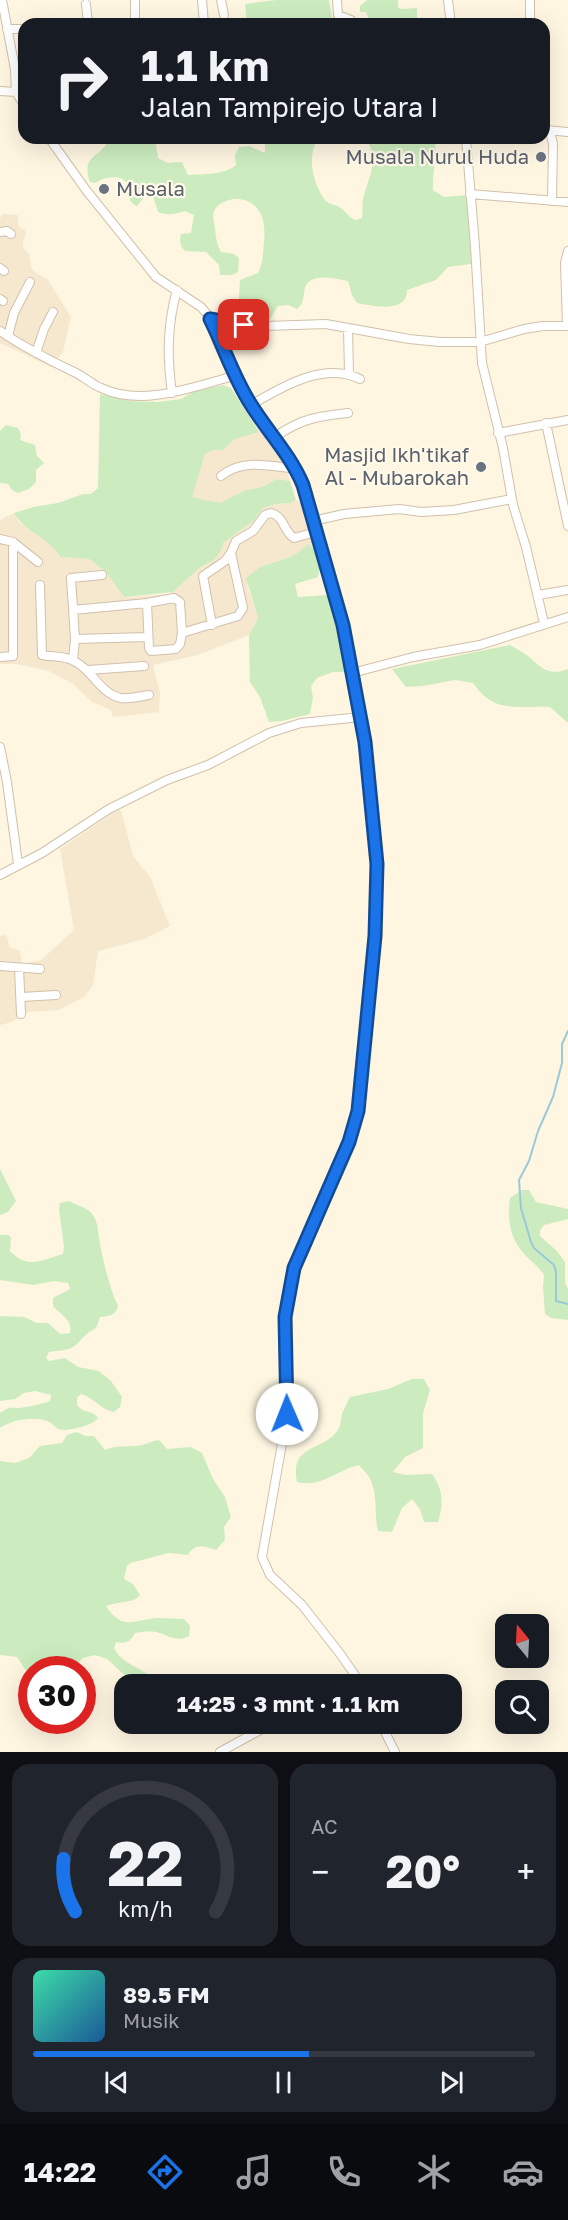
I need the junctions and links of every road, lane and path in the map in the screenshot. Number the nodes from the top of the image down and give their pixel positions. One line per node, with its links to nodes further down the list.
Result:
1 (2, 0): 17 (street)
2 (135, 0): 11 (street)
3 (202, 0): 12 (street)
4 (220, 0): 9 (street)
5 (337, 0): 13 (street)
6 (448, 0): 14 (street)
7 (530, 0): 15 (street)
8 (86, 4): 10 (street)
9 (224, 15)
10 (87, 18)
11 (135, 18)
12 (204, 18)
13 (346, 18)
14 (450, 18)
15 (530, 18)
16 (18, 28): 17 (street)
17 (7, 29): 19 (street)
18 (0, 92): 19 (street)
19 (16, 92): 20 (street)
20 (18, 95)
21 (550, 130): 22 (street)
22 (568, 132)
23 (550, 137): 27 (street)
24 (53, 144): 31 (street)
25 (466, 144): 26 (street)
26 (470, 194): 27 (street); 38 (street)
27 (552, 201): 28 (street)
28 (568, 202)
29 (568, 251): 34 (street)
30 (30, 282): 37 (street)
31 (177, 290): 33 (street); 43 (street)
32 (53, 312): 39 (street)
33 (210, 319): 35 (street); 41 (street)
34 (568, 326): 38 (street)
35 (348, 328): 38 (street); 40 (street)
36 (0, 331): 37 (street)
37 (8, 336): 39 (street)
38 (480, 342): 48 (street)
39 (36, 353): 43 (street)
40 (349, 374): 42 (street); 44 (street)
41 (234, 376): 43 (street); 44 (street)
42 (360, 379)
43 (172, 393)
44 (251, 405): 49 (street)
45 (348, 413): 49 (street)
46 (568, 420): 47 (street)
47 (546, 423): 48 (street); 54 (street)
48 (498, 433): 52 (street)
49 (275, 436): 50 (street)
50 (296, 469): 51 (street); 53 (street)
51 (221, 476)
52 (512, 500): 53 (street); 63 (street)
53 (314, 521): 55 (street)
54 (568, 526)
55 (316, 532): 58 (street); 76 (street)
56 (0, 539): 57 (street)
57 (13, 542): 59 (street); 72 (street)
58 (231, 553): 68 (street); 68 (street)
59 (38, 562)
60 (102, 575): 65 (street)
61 (40, 585): 73 (street)
62 (568, 590): 63 (street)
63 (538, 594): 67 (street)
64 (147, 603): 65 (street); 69 (street); 70 (street)
65 (73, 610): 71 (street)
66 (568, 617): 67 (street)
67 (544, 623): 76 (street)
68 (212, 625): 69 (street)
69 (182, 633): 70 (street)
70 (148, 637): 71 (street)
71 (75, 639): 73 (street)
72 (0, 657)
73 (73, 660): 75 (street)
74 (144, 666): 75 (street)
75 (88, 670): 77 (street)
76 (352, 672): 78 (street)
77 (149, 695)
78 (361, 717): 80 (street); 88 (street)
79 (0, 747): 80 (street)
80 (18, 864): 81 (street)
81 (0, 874)
82 (0, 966): 83 (street)
83 (19, 968): 84 (street); 86 (street)
84 (40, 969)
85 (56, 995): 86 (street)
86 (21, 996): 87 (street)
87 (21, 1014)
88 (353, 1674)
89 (253, 1734): 91 (street)
90 (386, 1734): 92 (street)
91 (220, 1752)
92 (395, 1752)

